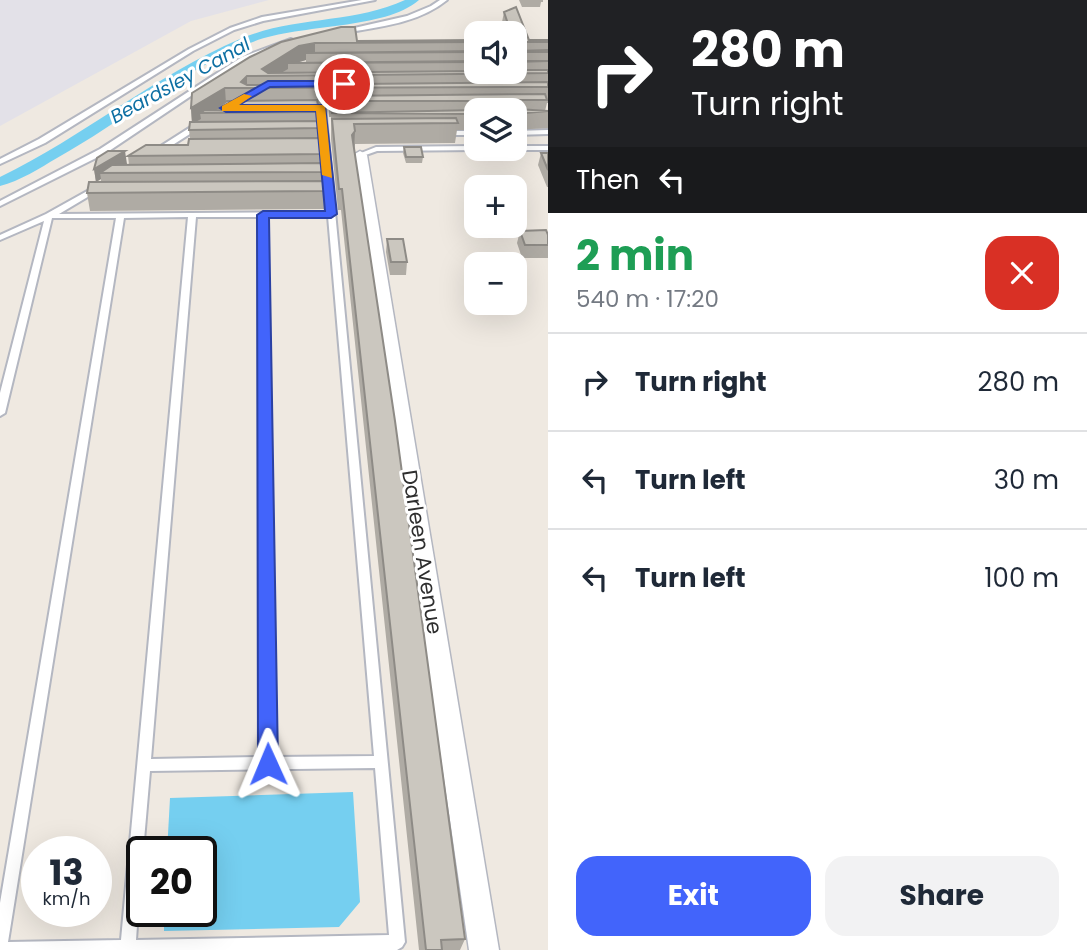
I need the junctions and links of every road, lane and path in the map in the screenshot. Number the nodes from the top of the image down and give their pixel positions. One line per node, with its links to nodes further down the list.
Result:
1 (372, 0): 21 (lane)
2 (444, 0): 3 (lane)
3 (337, 32)
4 (298, 39): 25 (lane)
5 (321, 107): 8 (lane)
6 (215, 119): 14 (lane)
7 (337, 122): 8 (lane)
8 (317, 128): 13 (lane); 26 (lane)
9 (548, 132): 12 (lane)
10 (435, 133): 11 (lane)
11 (464, 133)
12 (527, 133)
13 (338, 134)
14 (183, 135): 15 (lane); 19 (lane)
15 (209, 135)
16 (464, 148): 20 (lane)
17 (527, 148): 18 (lane)
18 (548, 148)
19 (166, 153)
20 (360, 155): 38 (street, Darleen Avenue)
21 (0, 162)
22 (111, 179): 23 (lane)
23 (83, 196): 24 (lane); 28 (lane)
24 (97, 196)
25 (0, 204)
26 (331, 214): 27 (lane); 33 (lane)
27 (263, 215): 30 (lane); 34 (lane)
28 (49, 216): 29 (lane); 31 (lane); 32 (lane)
29 (120, 216): 30 (lane); 37 (lane)
30 (192, 216): 35 (lane)
31 (0, 238)
32 (0, 413)
33 (381, 762): 34 (lane); 36 (lane)
34 (268, 764): 35 (lane)
35 (144, 765): 36 (lane)
36 (128, 948): 37 (lane)
37 (0, 949)
38 (484, 950)

